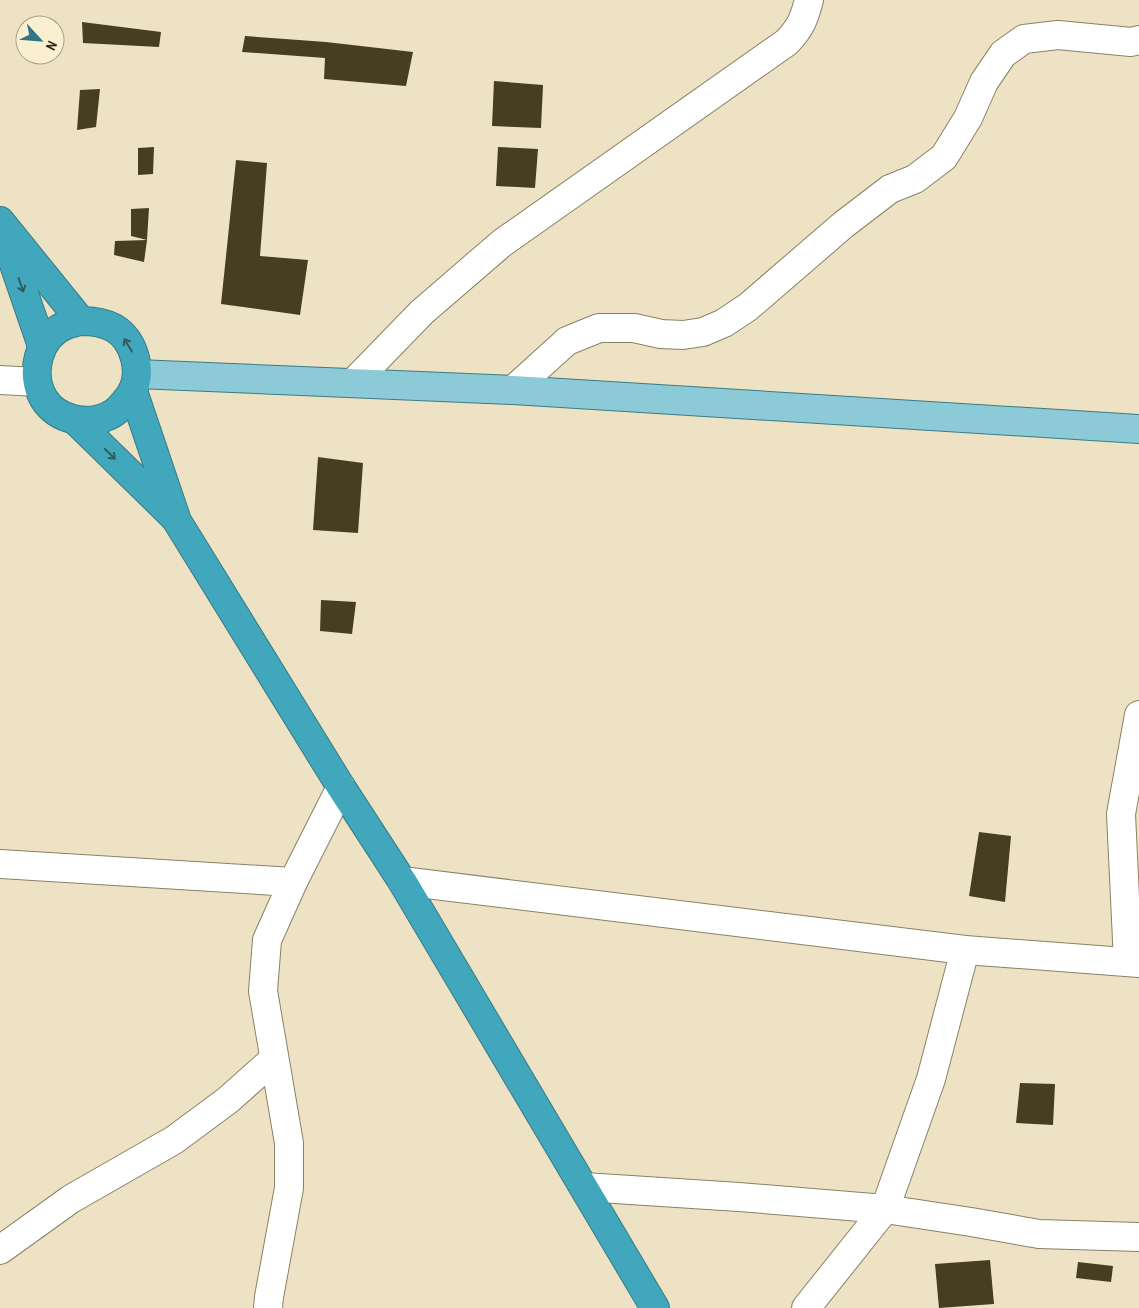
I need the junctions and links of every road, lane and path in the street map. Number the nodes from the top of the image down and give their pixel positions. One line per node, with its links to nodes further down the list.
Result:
1 (809, 0): 9 (street)
2 (1139, 40): 10 (street)
3 (0, 221): 4 (highway); 5 (highway, one-way to 5)
4 (81, 320): 5 (highway); 8 (highway, one-way to 4)
5 (42, 346): 7 (highway)
6 (0, 380): 7 (street)
7 (37, 382): 11 (highway)
8 (135, 382): 9 (main road); 11 (highway); 13 (highway)
9 (352, 383): 10 (main road)
10 (513, 390): 12 (main road)
11 (75, 420): 13 (highway, one-way to 13)
12 (1139, 429)
13 (177, 521): 15 (highway)
14 (1139, 715): 20 (street)
15 (341, 787): 17 (highway); 18 (street)
16 (1, 868): 18 (street)
17 (402, 881): 19 (street); 22 (highway)
18 (293, 882): 21 (street)
19 (965, 950): 20 (street); 23 (street)
20 (1133, 962)
21 (274, 1059): 25 (street); 26 (street)
22 (584, 1187): 23 (street); 27 (highway)
23 (884, 1209): 24 (street); 28 (street)
24 (1139, 1237)
25 (0, 1250)
26 (268, 1308)
27 (656, 1308)
28 (806, 1308)

